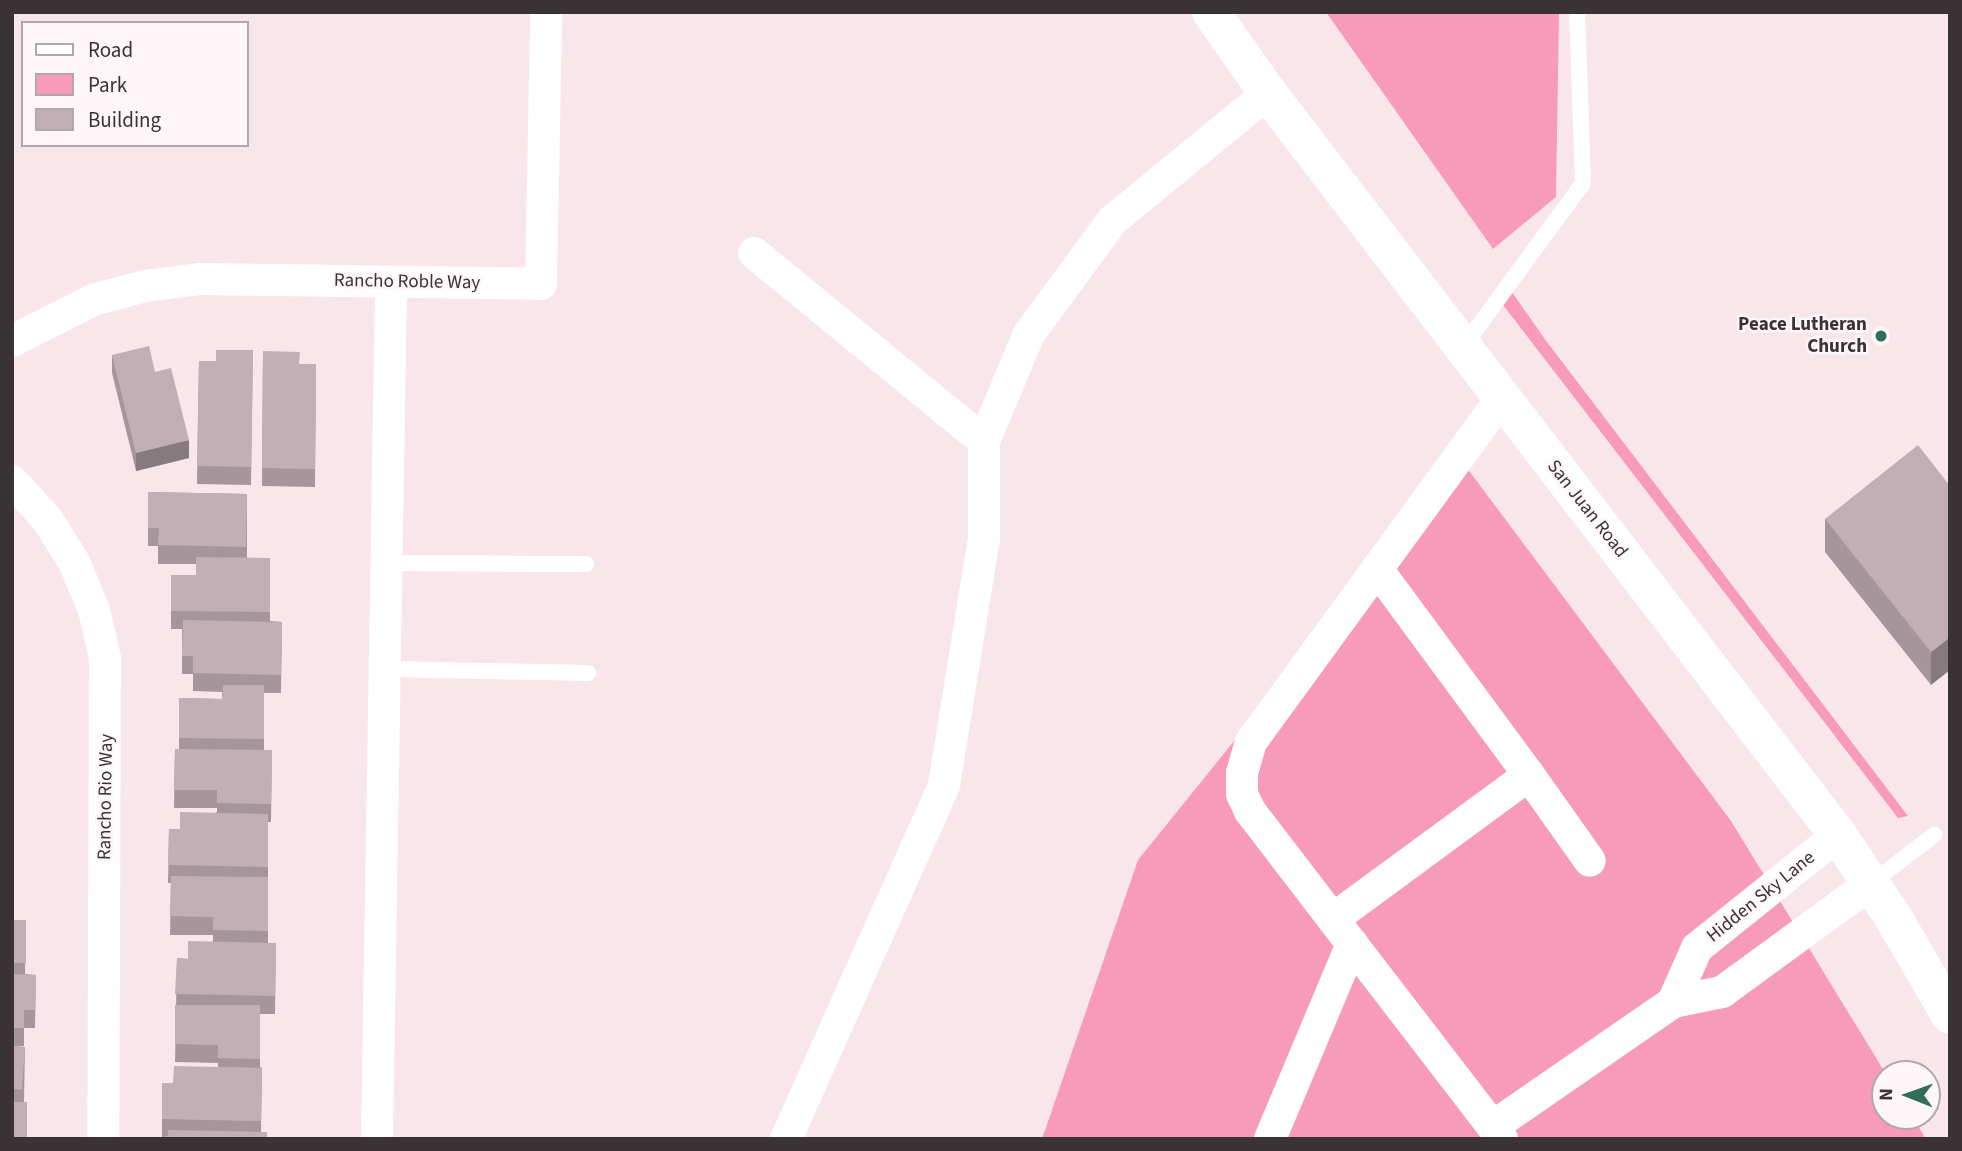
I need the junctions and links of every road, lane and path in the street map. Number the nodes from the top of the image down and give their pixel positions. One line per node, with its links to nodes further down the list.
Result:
1 (546, 12): 6 (street, Rancho Roble Way)
2 (1211, 12): 4 (main road, San Juan Road)
3 (1577, 12): 8 (lane)
4 (1268, 93): 8 (main road, San Juan Road); 10 (street)
5 (754, 253): 10 (street)
6 (391, 282): 7 (street, Rancho Roble Way); 12 (street)
7 (12, 341)
8 (1463, 347): 9 (main road, San Juan Road)
9 (1502, 398): 14 (street); 18 (main road, San Juan Road)
10 (984, 441): 31 (street)
11 (12, 481): 29 (street, Rancho Rio Way)
12 (386, 563): 13 (lane); 15 (street)
13 (586, 564)
14 (1377, 569): 17 (street); 22 (street)
15 (385, 669): 16 (lane); 30 (street)
16 (588, 673)
17 (1529, 775): 20 (street); 22 (street)
18 (1838, 835): 21 (main road, San Juan Road); 23 (street, Hidden Sky Lane)
19 (1934, 835): 21 (lane)
20 (1590, 861)
21 (1870, 884): 25 (street); 27 (main road, San Juan Road)
22 (1333, 919): 24 (street)
23 (1722, 929): 25 (street); 26 (street, Hidden Sky Lane)
24 (1352, 944): 28 (street); 32 (street)
25 (1752, 970): 26 (street)
26 (1673, 1002): 28 (street)
27 (1950, 1015)
28 (1499, 1132)
29 (103, 1139)
30 (377, 1139)
31 (786, 1139)
32 (1270, 1139)

